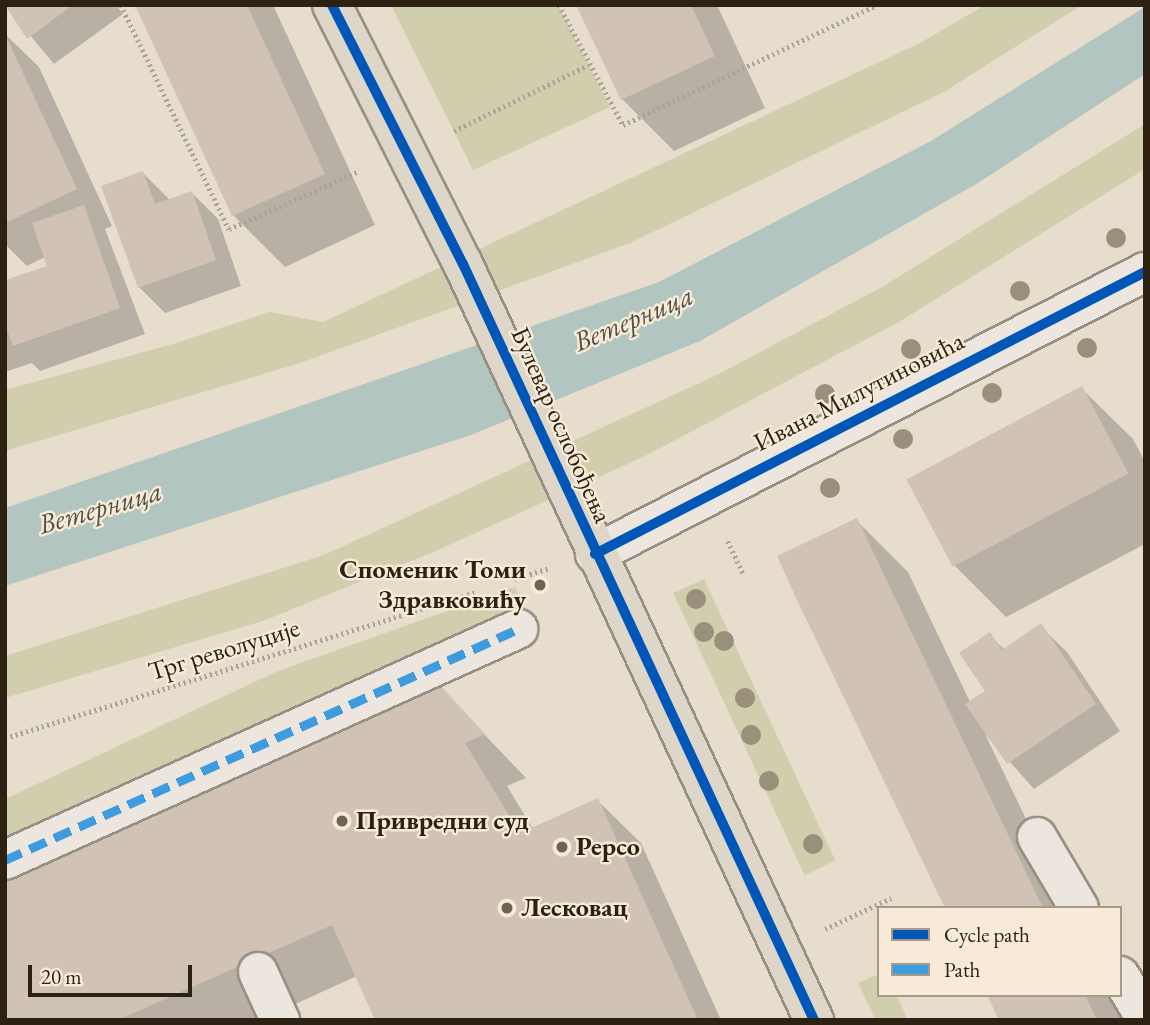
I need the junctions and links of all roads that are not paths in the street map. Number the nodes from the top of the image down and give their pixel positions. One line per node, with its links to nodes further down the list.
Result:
1 (332, 5): 3 (main road, Булевар ослобођења)
2 (1145, 272): 3 (street, Ивана Милутиновића)
3 (595, 554): 12 (main road, Булевар ослобођења)
4 (518, 629): 6 (street)
5 (1037, 837): 7 (street)
6 (5, 860)
7 (1078, 906)
8 (258, 972): 11 (street)
9 (1122, 979): 10 (street)
10 (1145, 1017)
11 (280, 1020)
12 (814, 1020)

